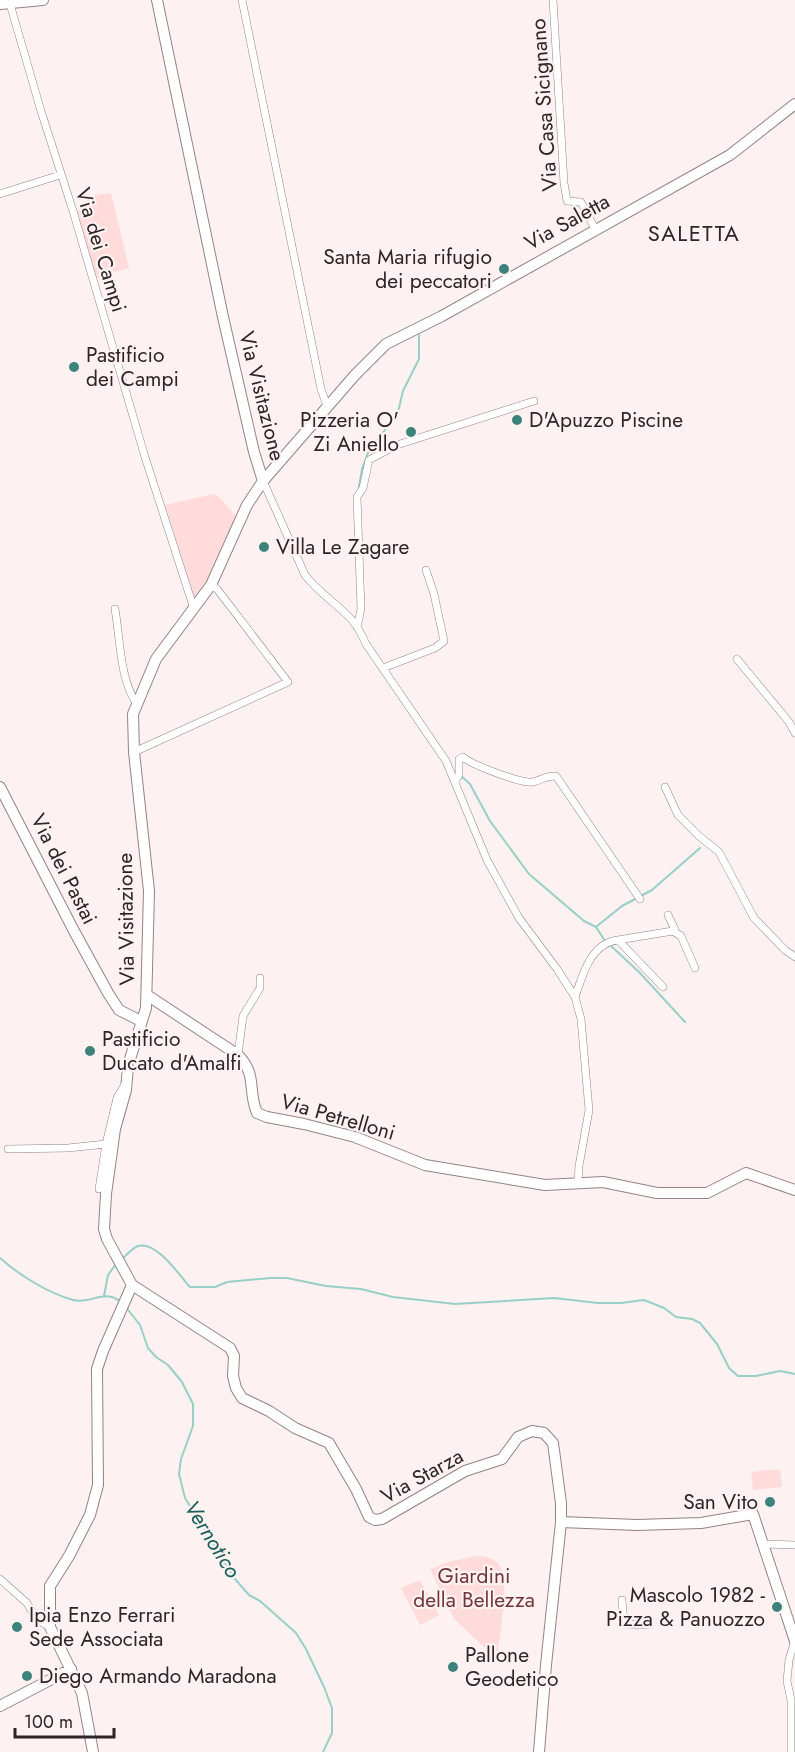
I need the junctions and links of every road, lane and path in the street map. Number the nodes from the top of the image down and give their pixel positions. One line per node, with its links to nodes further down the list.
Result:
1 (43, 0): 5 (street)
2 (157, 0): 12 (street, Via Visitazione)
3 (242, 0): 11 (street)
4 (553, 0): 9 (street, Via Casa Sicignano)
5 (6, 3): 7 (street, Via dei Campi)
6 (795, 104): 9 (street, Via Saletta)
7 (60, 175): 8 (street); 16 (street, Via dei Campi)
8 (0, 194)
9 (595, 229): 11 (street, Via Saletta)
10 (534, 401): 17 (street)
11 (327, 406): 12 (street, Via Saletta)
12 (263, 481): 14 (street, Via Visitazione); 17 (street)
13 (426, 570): 19 (street)
14 (211, 585): 16 (street, Via Visitazione); 22 (street)
15 (115, 609): 20 (street)
16 (194, 609): 20 (street, Via Visitazione)
17 (357, 627): 19 (street)
18 (737, 659): 21 (street)
19 (387, 666): 23 (street)
20 (137, 704): 22 (street, Via Visitazione)
21 (795, 734)
22 (134, 752): 34 (street, Via Visitazione)
23 (458, 775): 26 (street); 35 (street)
24 (0, 787): 36 (street, Via dei Pastai)
25 (665, 787): 30 (street)
26 (640, 899)
27 (668, 915): 28 (street)
28 (674, 931): 29 (street); 31 (street)
29 (618, 940): 33 (street); 35 (street)
30 (795, 957)
31 (695, 968)
32 (260, 978): 37 (street)
33 (663, 987)
34 (147, 995): 36 (street, Via Visitazione); 37 (street)
35 (575, 997): 41 (street)
36 (141, 1021): 38 (street, Via Visitazione)
37 (238, 1055): 41 (street, Via Petrelloni)
38 (127, 1082): 39 (street); 44 (street, Via Visitazione)
39 (106, 1144): 40 (street); 42 (street)
40 (8, 1149)
41 (578, 1182): 43 (street)
42 (99, 1189)
43 (795, 1190)
44 (132, 1285): 45 (street, Via Starza); 53 (street)
45 (561, 1507): 46 (street, Via Starza); 47 (street)
46 (561, 1522): 47 (street); 60 (street, Via Starza)
47 (574, 1522): 48 (street)
48 (764, 1544): 49 (street); 54 (street)
49 (795, 1545)
50 (0, 1579): 53 (street)
51 (622, 1600): 52 (street)
52 (645, 1624)
53 (50, 1627): 55 (street)
54 (795, 1640): 58 (street)
55 (70, 1667): 56 (street); 57 (street); 59 (street)
56 (0, 1698)
57 (0, 1706)
58 (793, 1748): 61 (street)
59 (93, 1752)
60 (539, 1752)
61 (783, 1752)

